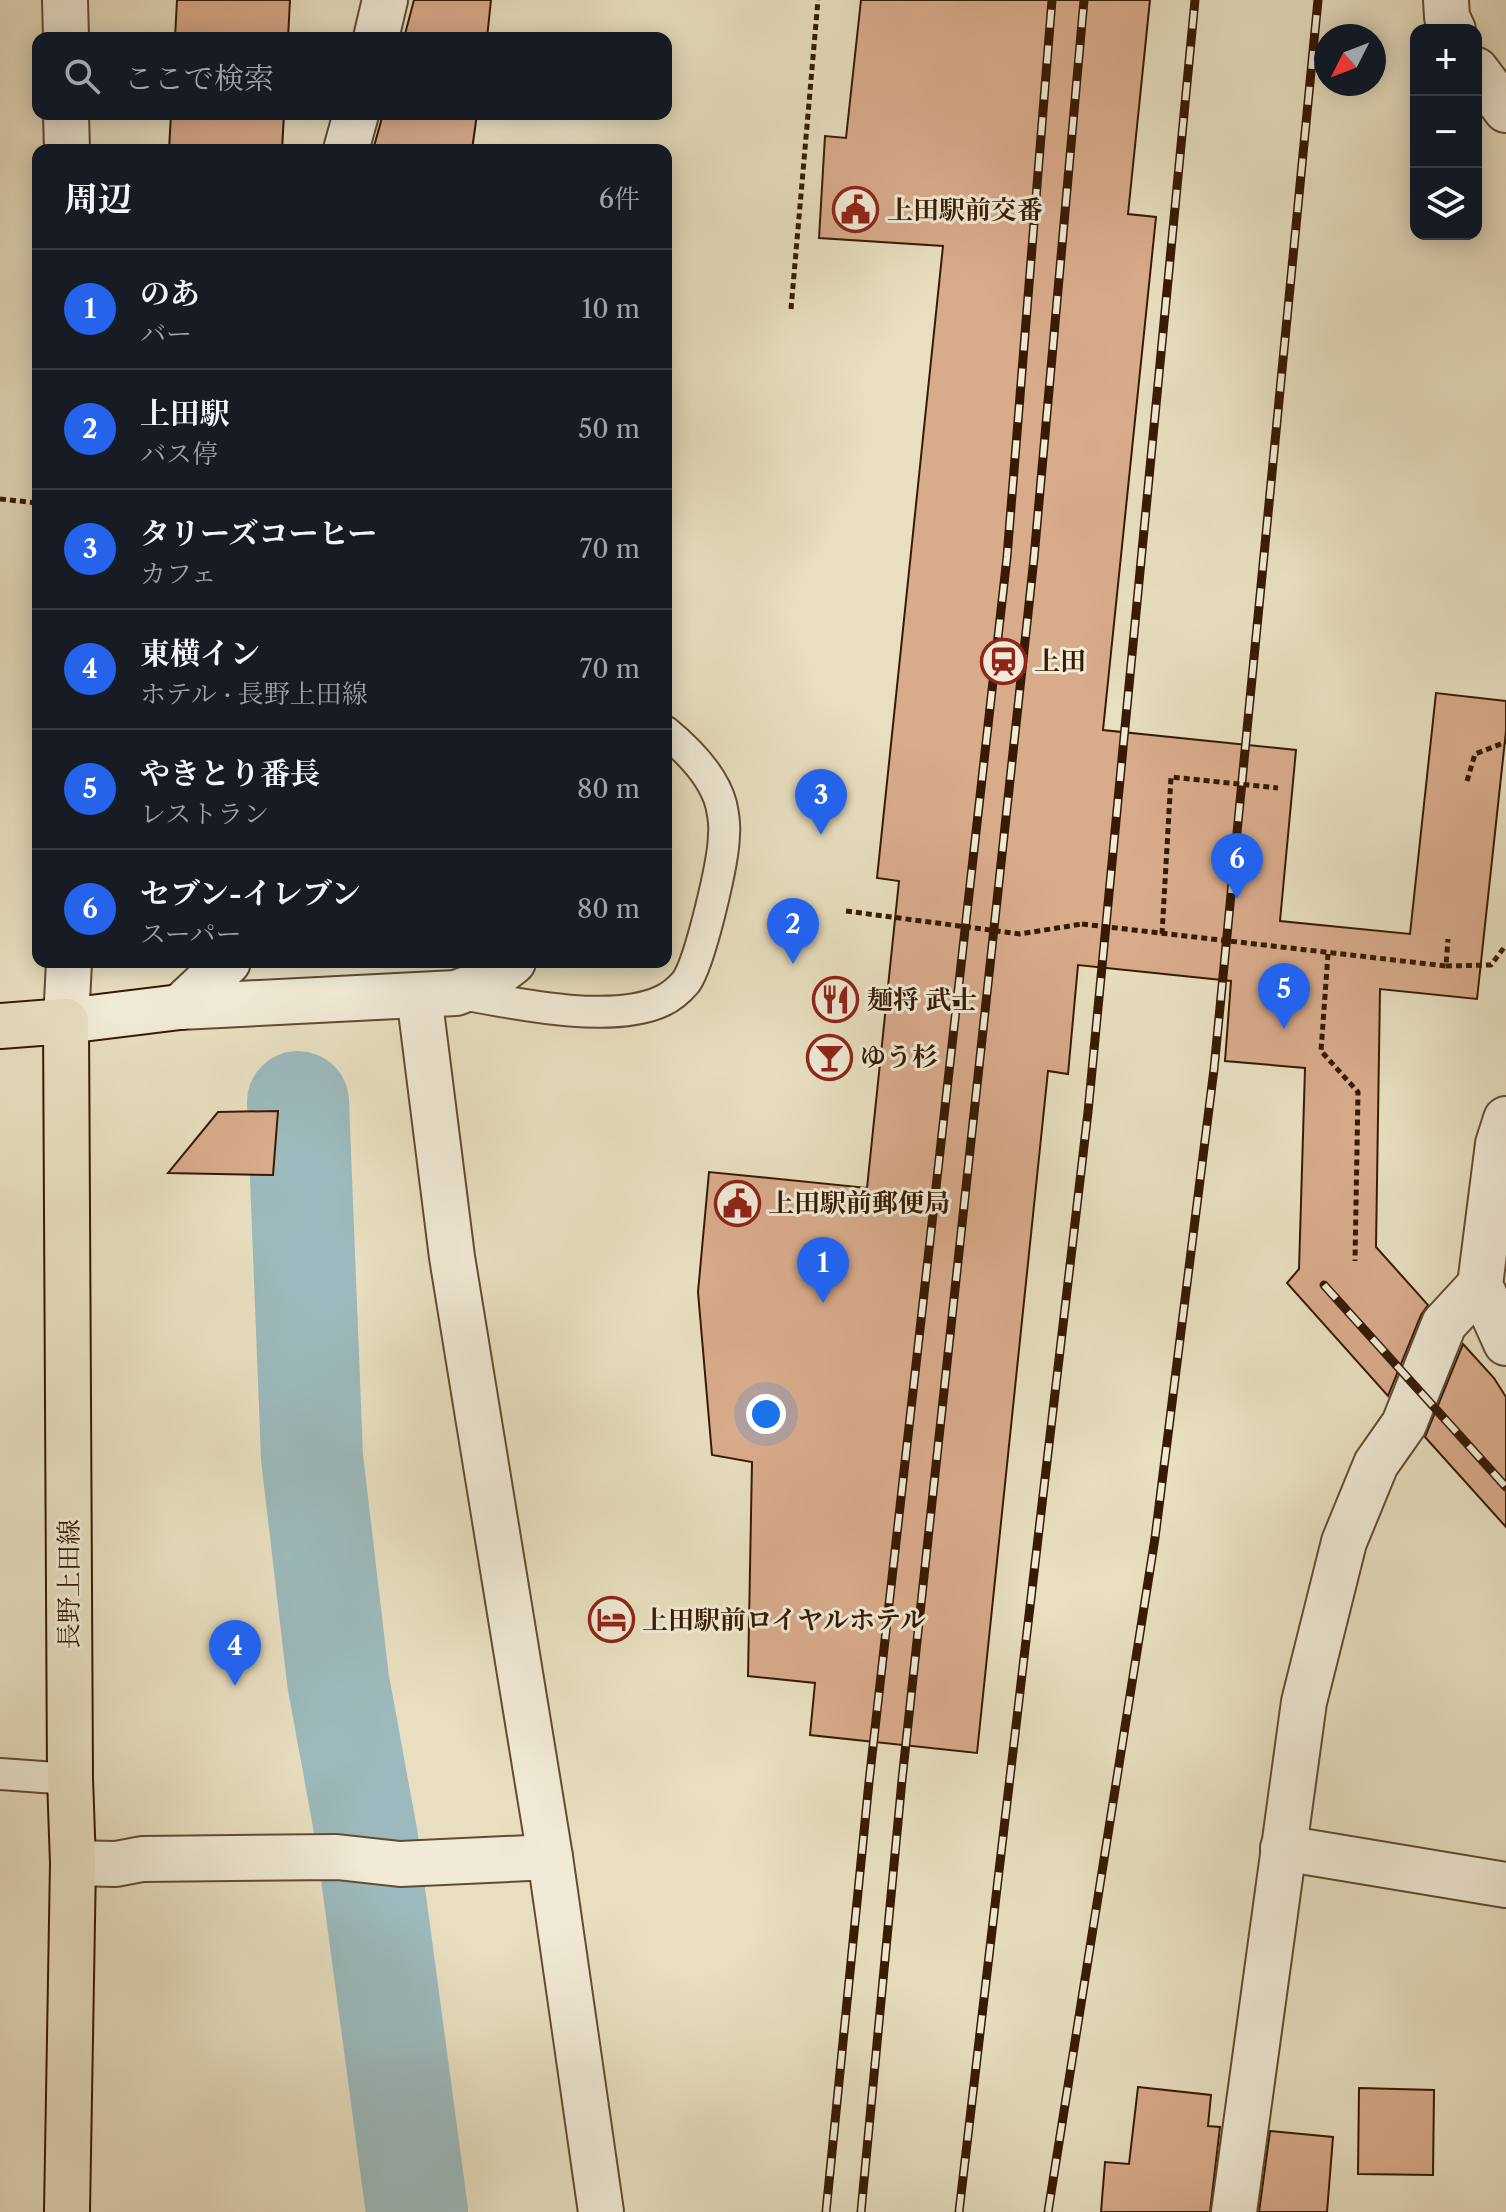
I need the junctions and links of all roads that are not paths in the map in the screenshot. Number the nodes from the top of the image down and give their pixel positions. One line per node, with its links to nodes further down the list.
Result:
1 (65, 0): 5 (street)
2 (385, 0): 6 (street)
3 (1446, 0): 4 (street)
4 (1450, 24)
5 (66, 32)
6 (377, 32)
7 (1482, 78): 8 (street)
8 (1506, 110)
9 (66, 120): 11 (street)
10 (354, 120): 12 (street)
11 (67, 144)
12 (348, 144)
13 (672, 738): 18 (lane)
14 (69, 968): 21 (street)
15 (222, 968): 20 (street)
16 (260, 968): 19 (street)
17 (505, 968): 18 (street)
18 (438, 994): 19 (street); 29 (street)
19 (305, 1001): 20 (street)
20 (180, 1007): 21 (street)
21 (66, 1021): 22 (main road); 27 (main road, 長野上田線)
22 (0, 1026)
23 (1506, 1119): 24 (street)
24 (1480, 1285): 25 (street); 28 (street)
25 (1506, 1343)
26 (0, 1774): 27 (lane)
27 (70, 1779): 30 (main road, 長野上田線)
28 (1283, 1848): 31 (street); 34 (street)
29 (550, 1857): 30 (street); 33 (street)
30 (73, 1863): 32 (main road, 長野上田線)
31 (1506, 1885)
32 (67, 2212)
33 (601, 2212)
34 (1234, 2212)

